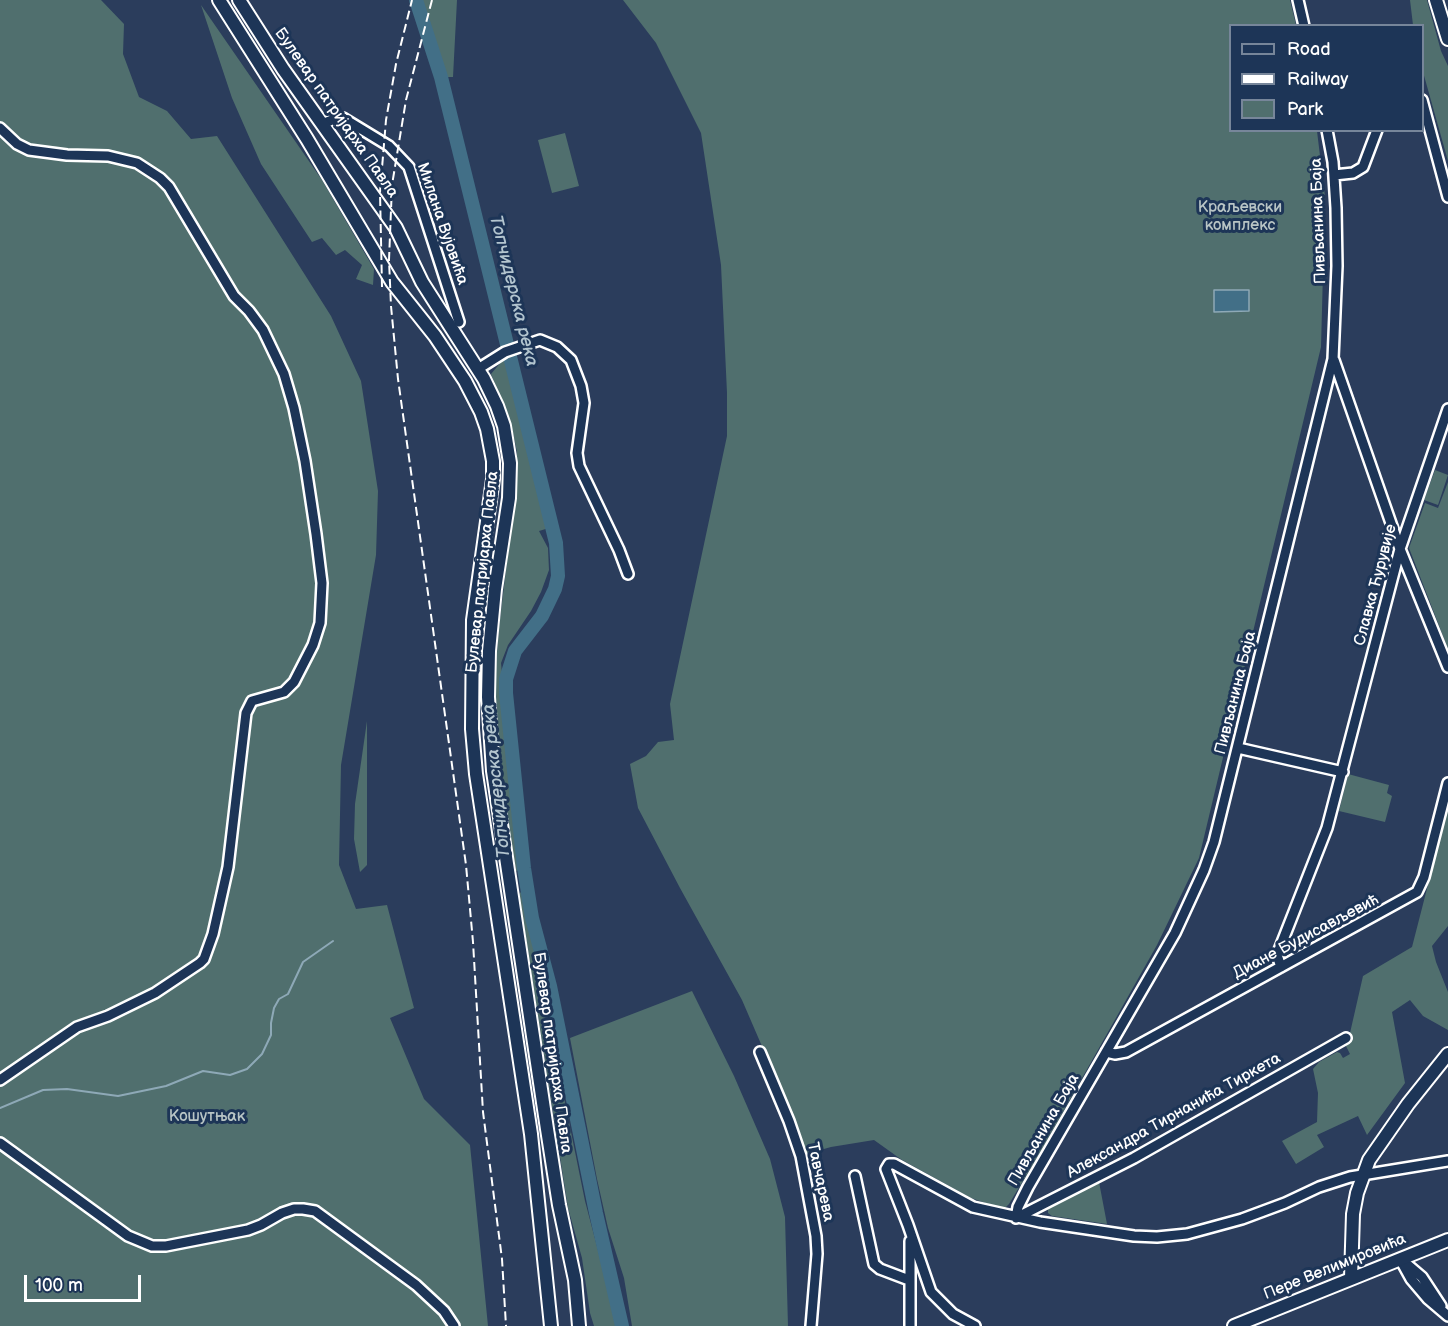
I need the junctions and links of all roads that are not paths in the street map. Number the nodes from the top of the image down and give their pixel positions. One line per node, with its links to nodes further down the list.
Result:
1 (219, 0): 46 (main road, Булевар патријарха Павла)
2 (239, 0): 8 (main road, Булевар патријарха Павла)
3 (1298, 0): 5 (street)
4 (1436, 0): 6 (main road)
5 (1304, 24)
6 (1448, 39)
7 (1424, 107): 13 (street)
8 (322, 124): 14 (street, Милана Вујовића); 16 (main road, Булевар патријарха Павла)
9 (0, 128): 29 (street)
10 (1327, 132): 12 (street, Пивљанина Баја)
11 (1376, 132): 12 (street)
12 (1334, 175): 15 (street, Пивљанина Баја)
13 (1448, 197)
14 (459, 322)
15 (1333, 358): 18 (street); 21 (street, Пивљанина Баја)
16 (478, 369): 19 (street); 42 (main road, Булевар патријарха Павла)
17 (1448, 409): 18 (street, Славка Ћурувије)
18 (1400, 549): 20 (street); 22 (street, Славка Ћурувије)
19 (628, 574)
20 (1448, 667)
21 (1238, 748): 22 (street); 27 (street, Пивљанина Баја)
22 (1343, 772): 24 (street, Славка Ћурувије)
23 (1448, 783): 24 (street, Диане Будисављевић)
24 (1281, 967): 27 (street, Диане Будисављевић)
25 (1346, 1038): 34 (street, Александра Тирнанића Тиркета)
26 (760, 1052): 49 (street, Тавчарева)
27 (1106, 1052): 34 (street, Пивљанина Баја)
28 (1448, 1054): 32 (main road)
29 (0, 1080)
30 (0, 1143): 45 (street)
31 (1448, 1161): 32 (street)
32 (1363, 1174): 34 (street); 40 (main road)
33 (855, 1176): 41 (street)
34 (1016, 1218): 35 (street)
35 (910, 1233): 41 (street); 51 (street)
36 (1448, 1240): 37 (main road, Пере Велимировића)
37 (1421, 1250): 38 (main road, Пере Велимировића); 39 (street)
38 (1400, 1259): 39 (street); 40 (main road, Пере Велимировића); 43 (street)
39 (1422, 1277): 43 (street)
40 (1351, 1278): 44 (main road, Пере Велимировића)
41 (909, 1280): 50 (street)
42 (577, 1300): 47 (main road, Булевар патријарха Павла); 48 (main road)
43 (1445, 1313)
44 (1239, 1325)
45 (454, 1326)
46 (551, 1326)
47 (579, 1326)
48 (587, 1326)
49 (811, 1326)
50 (910, 1326)
51 (975, 1326)

